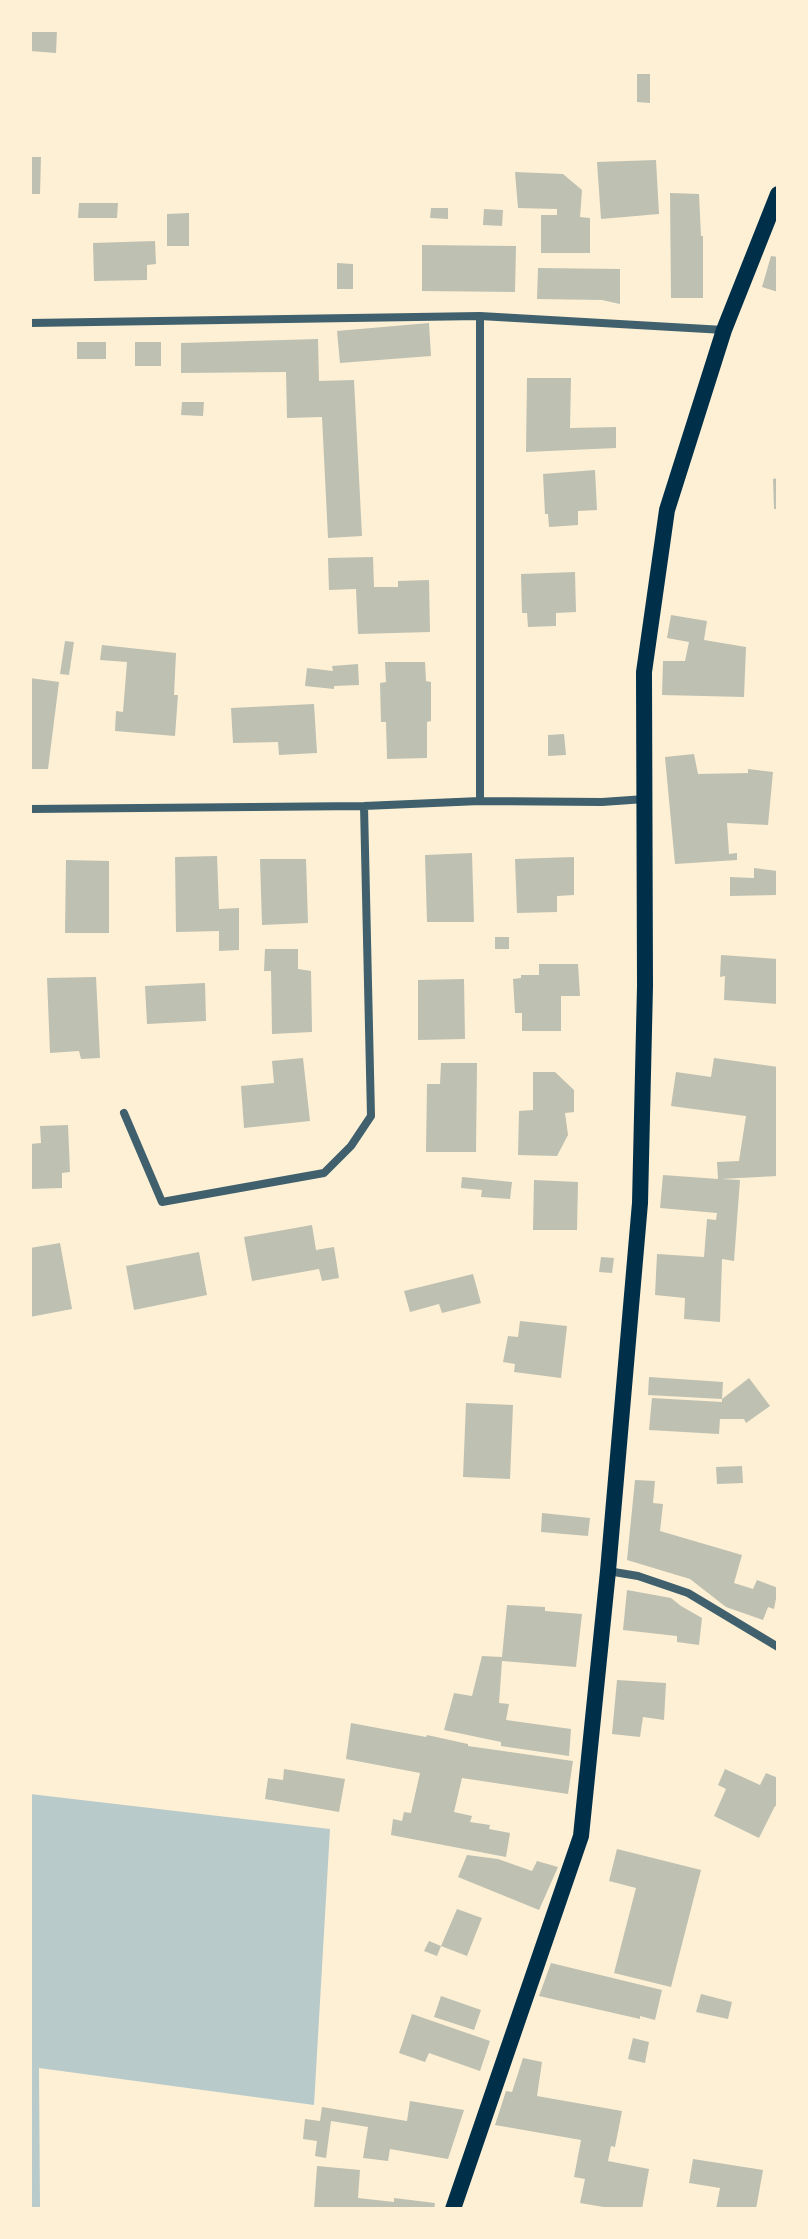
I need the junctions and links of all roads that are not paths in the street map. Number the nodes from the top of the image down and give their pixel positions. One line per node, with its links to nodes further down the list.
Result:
1 (778, 196): 4 (main road)
2 (480, 316): 3 (street); 4 (street); 6 (street)
3 (30, 323)
4 (724, 330): 5 (main road)
5 (646, 799): 6 (street); 10 (main road)
6 (480, 801): 7 (street)
7 (364, 806): 8 (street); 9 (street)
8 (30, 809)
9 (124, 1113)
10 (608, 1571): 11 (street); 12 (main road)
11 (778, 1647)
12 (453, 2209)

